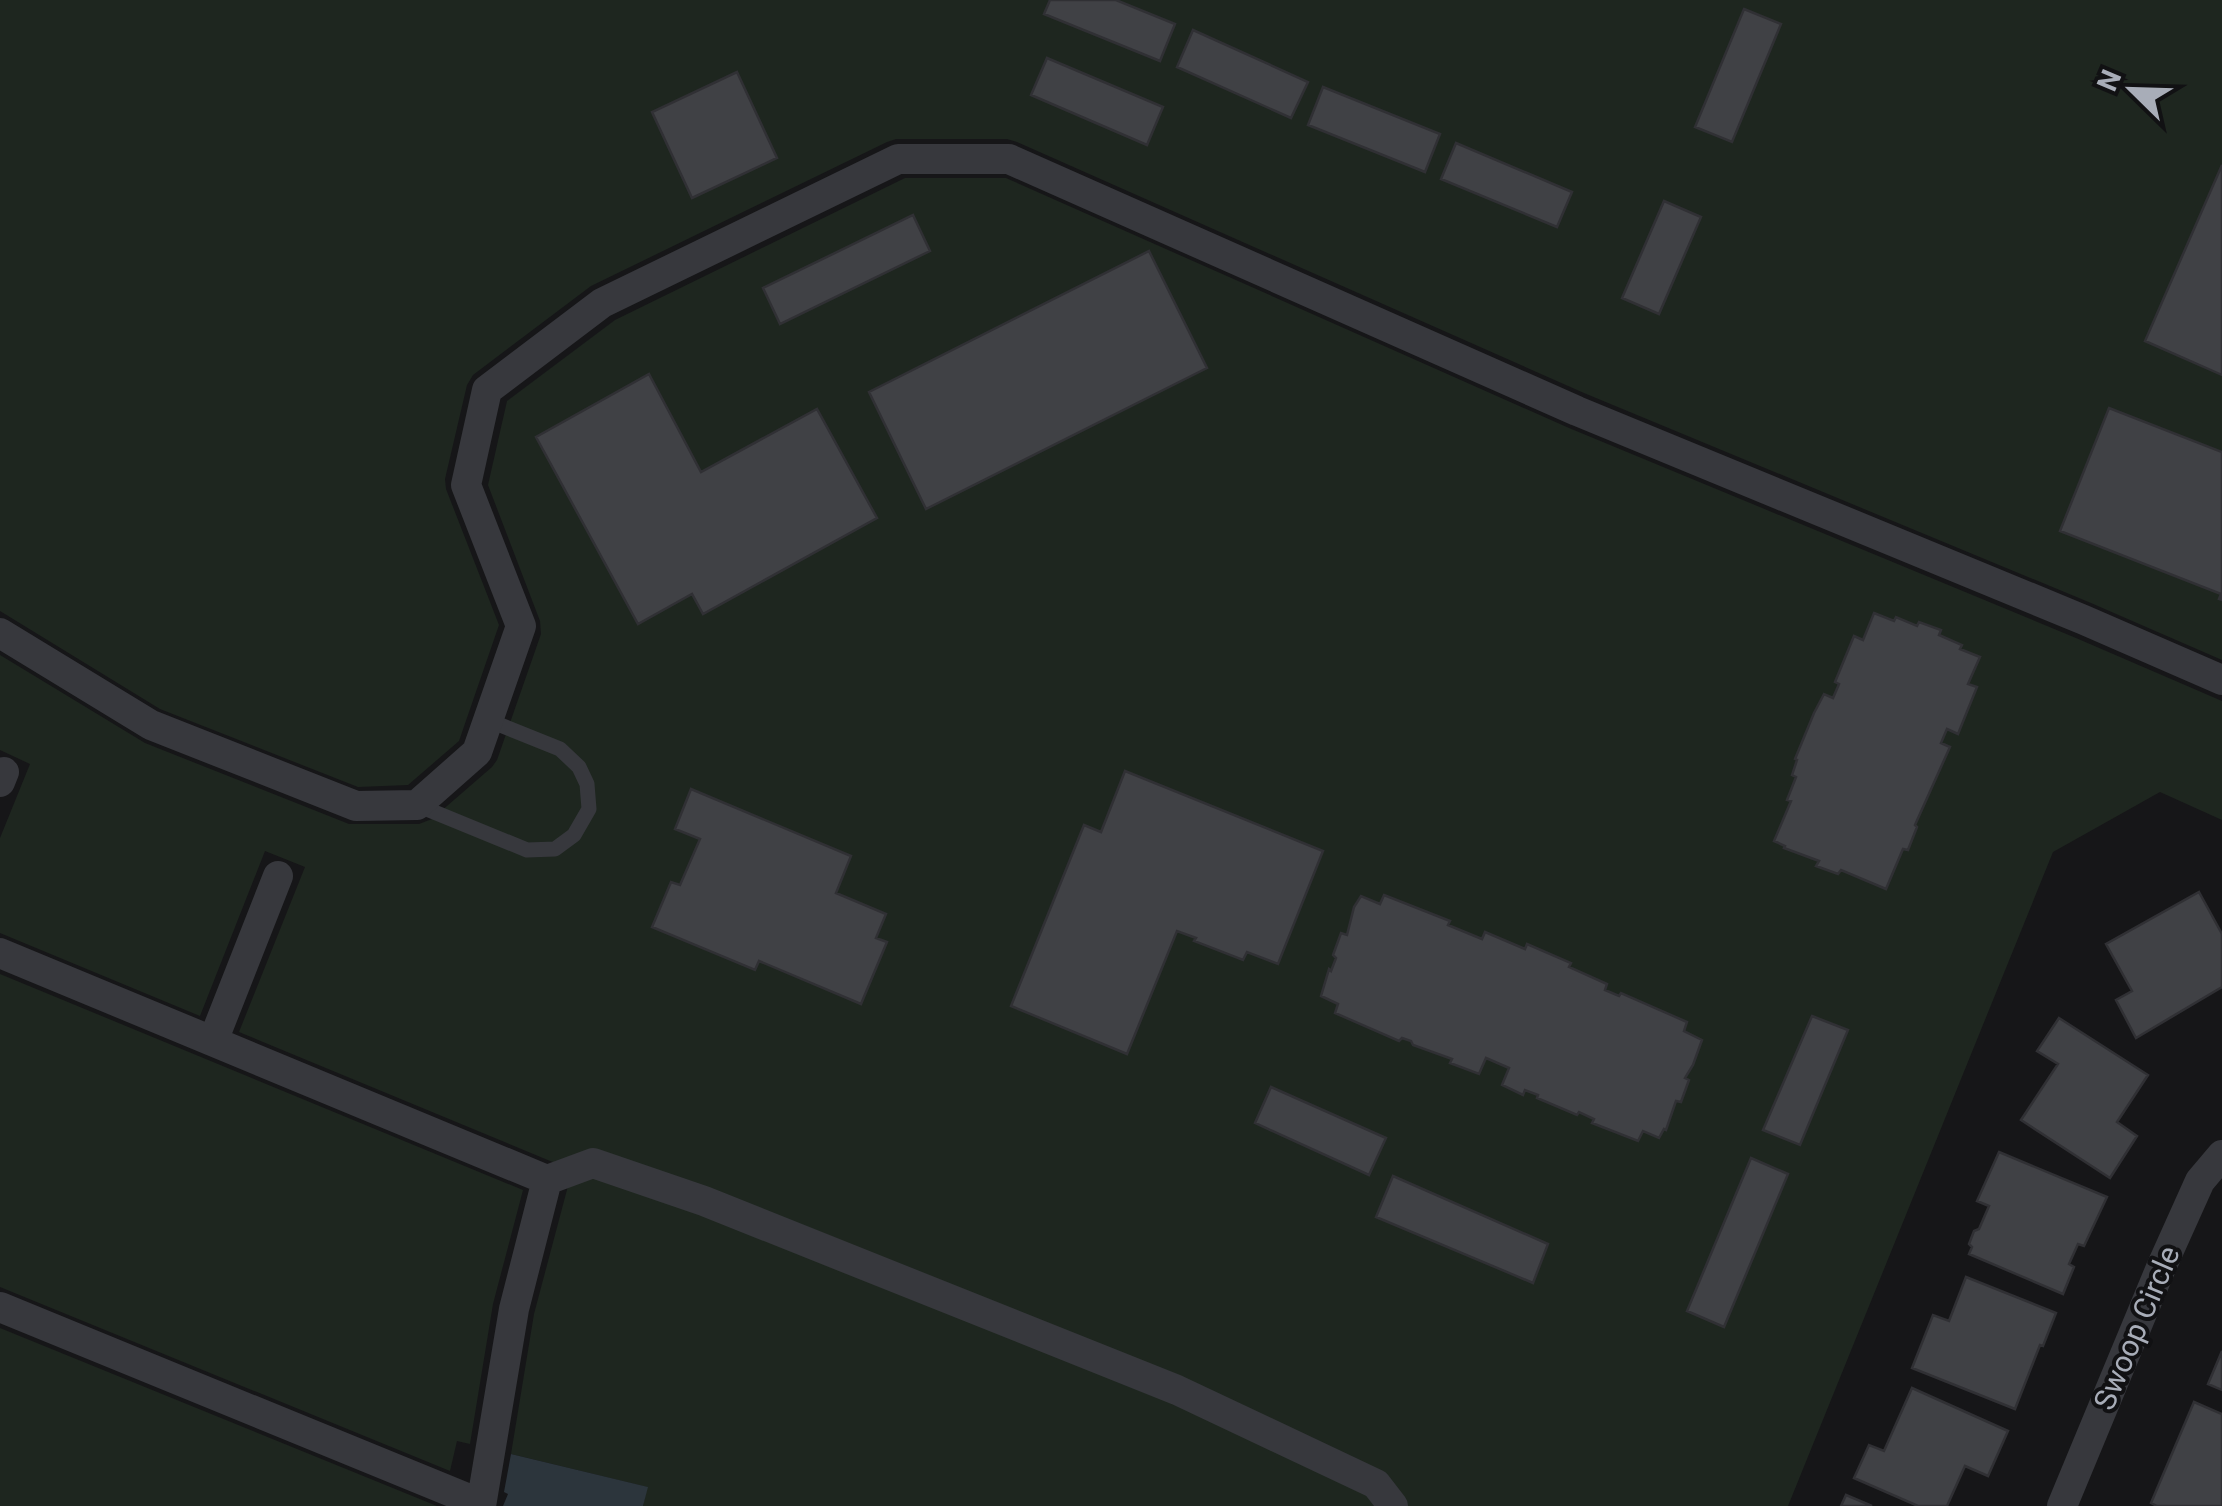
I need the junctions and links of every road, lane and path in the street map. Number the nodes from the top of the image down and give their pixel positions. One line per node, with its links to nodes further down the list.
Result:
1 (0, 633): 4 (street)
2 (2222, 680): 3 (street)
3 (488, 720): 4 (street); 4 (lane)
4 (417, 805)
5 (278, 876): 7 (street)
6 (0, 953): 7 (street)
7 (212, 1041): 9 (street)
8 (2222, 1156): 13 (street, Swoop Circle)
9 (548, 1180): 11 (street); 12 (street)
10 (0, 1307): 11 (street)
11 (481, 1505)
12 (1393, 1506)
13 (2062, 1506)

